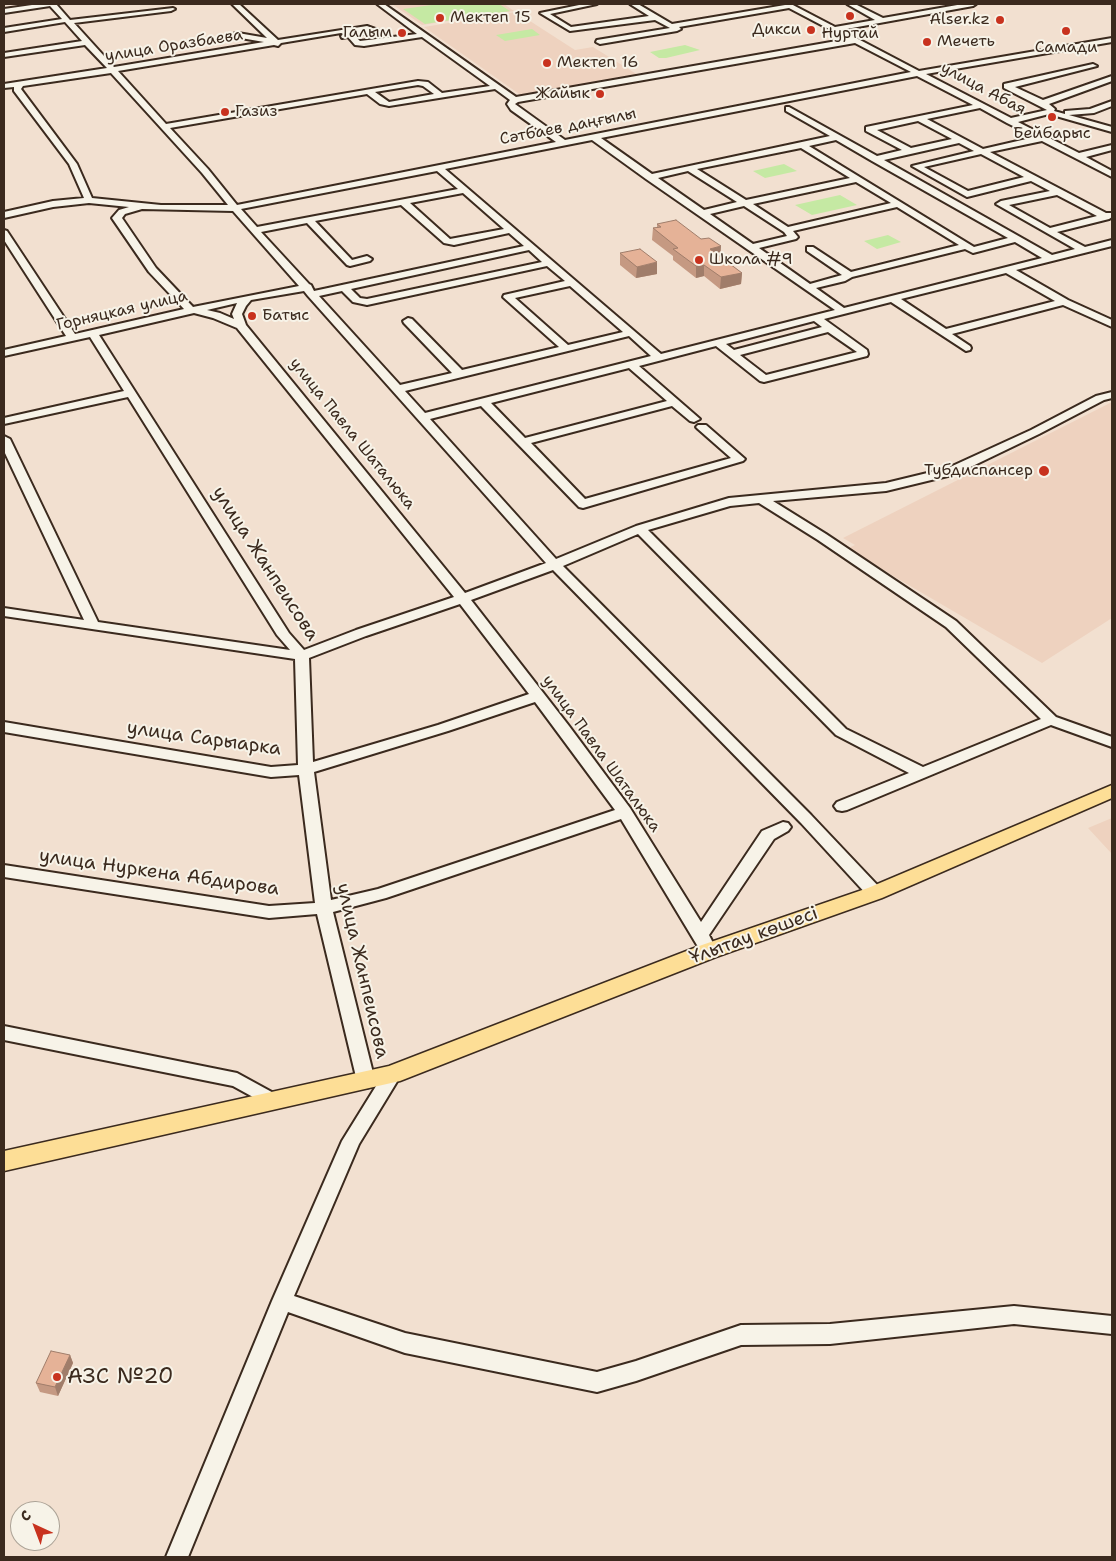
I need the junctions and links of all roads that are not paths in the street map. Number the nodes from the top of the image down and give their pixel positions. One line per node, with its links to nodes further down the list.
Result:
1 (52, 4): 13 (street); 18 (street)
2 (235, 4): 28 (street)
3 (380, 4): 23 (street)
4 (594, 4): 16 (street)
5 (633, 4): 16 (street)
6 (739, 4): 14 (street)
7 (850, 4): 17 (street)
8 (973, 4): 10 (street)
9 (788, 5): 14 (street); 20 (street, улица Абая)
10 (956, 5): 15 (street)
11 (920, 8): 15 (street)
12 (171, 9): 18 (street)
13 (4, 11)
14 (754, 12): 19 (street)
15 (929, 12): 17 (street)
16 (657, 18): 19 (street)
17 (881, 20): 20 (street)
18 (68, 21): 21 (street); 26 (street)
19 (671, 26): 27 (street)
20 (835, 29): 25 (street, улица Абая)
21 (4, 30)
22 (238, 35): 28 (street)
23 (422, 35): 28 (street, улица Оразбаева); 39 (street)
24 (1112, 36): 29 (street); 30 (street)
25 (858, 40): 33 (street, улица Абая); 42 (street)
26 (87, 42): 31 (street); 32 (street)
27 (600, 42)
28 (278, 43): 32 (street, улица Оразбаева)
29 (1051, 45): 30 (street); 33 (street)
30 (1060, 50): 34 (street); 35 (street)
31 (4, 55)
32 (112, 70): 37 (street, улица Оразбаева); 50 (street)
33 (915, 70): 35 (street, улица Абая); 36 (street)
34 (1105, 72): 43 (street); 43 (street)
35 (923, 74): 36 (street); 45 (street, улица Абая)
36 (907, 75): 53 (street, Сәтбаев даңғылы)
37 (20, 84): 38 (street, улица Оразбаева); 73 (street)
38 (4, 86)
39 (496, 87): 41 (street); 42 (street)
40 (368, 91): 41 (street); 41 (street); 50 (street)
41 (441, 96)
42 (514, 100): 56 (street)
43 (1043, 103): 47 (street)
44 (1112, 103): 47 (street)
45 (980, 106): 48 (street); 49 (street, улица Абая)
46 (789, 109): 52 (street)
47 (1053, 112): 49 (street); 51 (street)
48 (918, 118): 55 (street); 60 (street)
49 (1010, 121): 54 (street, улица Абая)
50 (163, 126): 78 (street)
51 (1112, 130)
52 (837, 137): 57 (street); 63 (street)
53 (594, 138): 56 (street, Сәтбаев даңғылы); 68 (street)
54 (1044, 138): 61 (street); 62 (street, улица Абая)
55 (960, 140): 60 (street); 61 (street)
56 (564, 144): 64 (street, Сәтбаев даңғылы)
57 (802, 145): 59 (street); 65 (street)
58 (1112, 147): 62 (street)
59 (811, 150): 66 (street); 70 (street)
60 (910, 151): 63 (street)
61 (982, 152): 69 (street); 69 (street)
62 (1078, 156): 67 (street, улица Абая)
63 (875, 159): 89 (street)
64 (438, 168): 71 (street); 78 (street, Сәтбаев даңғылы)
65 (689, 168): 66 (street); 68 (street)
66 (698, 174): 75 (street)
67 (1112, 174)
68 (649, 177): 79 (street)
69 (1031, 178): 72 (street)
70 (857, 179): 75 (street); 76 (street)
71 (464, 190): 74 (street); 84 (street)
72 (1058, 192): 81 (street); 86 (street)
73 (89, 200): 77 (street, Сәтбаев даңғылы); 80 (street, Сәтбаев даңғылы)
74 (402, 201): 82 (street); 84 (street)
75 (747, 204): 79 (street); 85 (street)
76 (899, 204): 85 (street); 88 (street)
77 (140, 207): 78 (street, Сәтбаев даңғылы); 112 (street)
78 (235, 208): 83 (street)
79 (701, 213): 93 (street)
80 (4, 215)
81 (1109, 216): 86 (street)
82 (309, 220): 83 (street); 96 (street)
83 (255, 230): 105 (street)
84 (511, 230): 92 (street)
85 (787, 230): 93 (street)
86 (1049, 231): 95 (street)
87 (4, 233): 122 (street)
88 (957, 240): 91 (street); 99 (street)
89 (1017, 240): 91 (street); 97 (street)
90 (1112, 243): 95 (street)
91 (967, 246): 101 (street)
92 (530, 247): 98 (street); 103 (street)
93 (751, 247): 104 (street)
94 (810, 249): 99 (street)
95 (1085, 251): 97 (street)
96 (366, 259)
97 (1051, 259): 100 (street)
98 (549, 263): 102 (street); 103 (street)
99 (839, 269): 101 (street)
100 (1009, 270): 107 (street); 108 (street)
101 (849, 275): 104 (street)
102 (571, 283): 119 (street); 124 (street)
103 (344, 287): 105 (street)
104 (809, 287): 113 (street)
105 (310, 290): 106 (street); 131 (street)
106 (248, 298): 109 (street, Горняцкая улица); 111 (street)
107 (894, 299): 113 (street); 120 (street)
108 (1064, 302): 116 (street); 120 (street)
109 (228, 303): 110 (street, Горняцкая улица); 111 (street)
110 (217, 310): 111 (street); 112 (street); 117 (street)
111 (239, 310): 117 (street)
112 (191, 311): 121 (street, Горняцкая улица)
113 (844, 312): 114 (street)
114 (817, 318): 118 (street); 123 (street)
115 (408, 321): 130 (street)
116 (1112, 324)
117 (241, 326): 143 (street, улица Павла Шаталюка)
118 (830, 328): 127 (street); 127 (street)
119 (630, 333): 124 (street); 128 (street)
120 (944, 333): 125 (street)
121 (93, 334): 122 (street, Горняцкая улица); 132 (street, улица Жанпеисова)
122 (73, 338): 126 (street, Горняцкая улица)
123 (718, 343): 127 (street); 128 (street)
124 (566, 348): 130 (street)
125 (966, 348)
126 (4, 353)
127 (731, 354)
128 (660, 358): 129 (street)
129 (632, 365): 134 (street); 135 (street)
130 (459, 374): 131 (street)
131 (398, 389): 136 (street)
132 (132, 393): 137 (street); 146 (street, улица Жанпеисова)
133 (1112, 395): 140 (street)
134 (484, 402): 136 (street); 139 (street)
135 (675, 402): 139 (street); 139 (street)
136 (423, 417): 142 (street)
137 (4, 421)
138 (4, 439): 145 (street)
139 (523, 442)
140 (761, 499): 141 (street); 148 (street)
141 (640, 528): 142 (street); 152 (street)
142 (554, 564): 143 (street); 158 (street)
143 (463, 599): 146 (street); 147 (street, улица Павла Шаталюка)
144 (4, 612): 145 (street)
145 (93, 625): 146 (street)
146 (302, 656): 151 (street, улица Жанпеисова)
147 (538, 696): 151 (street, улица Сарыарка); 155 (street, улица Павла Шаталюка)
148 (1050, 720): 150 (street); 152 (street)
149 (4, 727): 151 (street, улица Сарыарка)
150 (1112, 742)
151 (306, 769): 159 (street, улица Жанпеисова)
152 (920, 772): 154 (street)
153 (1112, 791): 158 (main road, Ұлытау көшесі)
154 (842, 806)
155 (625, 812): 159 (street, улица Нуркена Абдирова); 160 (street, улица Павла Шаталюка)
156 (783, 827): 160 (street)
157 (4, 871): 159 (street, улица Нуркена Абдирова)
158 (875, 893): 160 (main road, Ұлытау көшесі)
159 (324, 908): 163 (street, улица Жанпеисова)
160 (705, 943): 162 (main road, Ұлытау көшесі)
161 (4, 1033): 164 (street)
162 (392, 1075): 163 (main road); 166 (street)
163 (366, 1081): 164 (main road)
164 (273, 1101): 165 (main road)
165 (4, 1161)
166 (282, 1301): 167 (street); 168 (street)
167 (1112, 1325)
168 (177, 1557)

